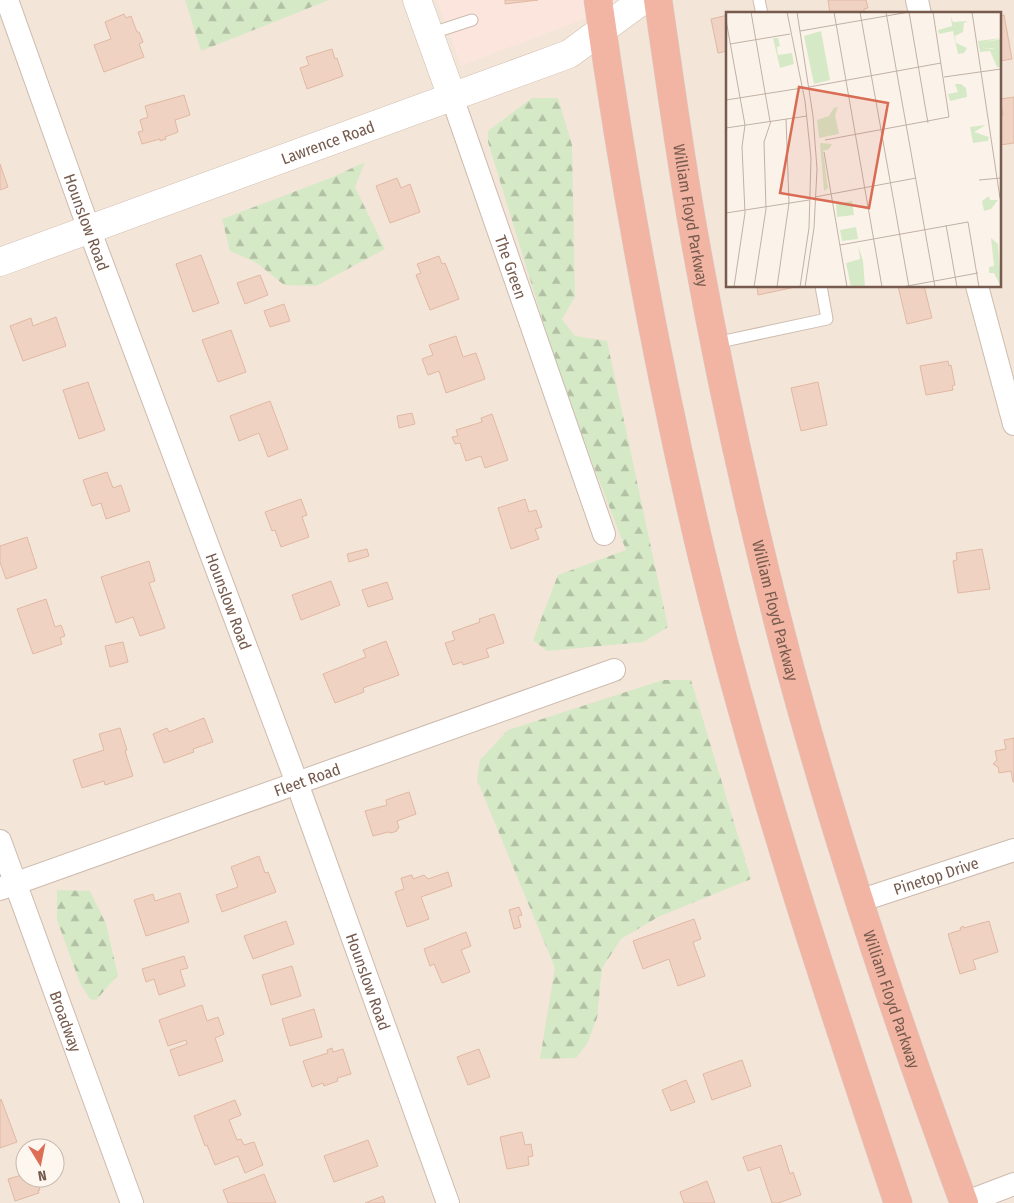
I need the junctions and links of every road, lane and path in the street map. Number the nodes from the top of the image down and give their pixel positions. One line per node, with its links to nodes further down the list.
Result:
1 (7, 0): 10 (street, Hounslow Road)
2 (417, 0): 8 (street, The Green)
3 (598, 0): 7 (highway)
4 (643, 0): 7 (street, Lawrence Road)
5 (658, 0): 14 (highway, William Floyd Parkway)
6 (472, 20): 8 (lane)
7 (602, 30): 9 (street, Lawrence Road); 26 (highway)
8 (429, 34): 9 (street, The Green)
9 (452, 97): 10 (street, Lawrence Road); 16 (street, The Green)
10 (90, 230): 11 (street, Lawrence Road); 18 (street, Hounslow Road)
11 (0, 262)
12 (821, 288): 14 (lane)
13 (977, 288): 15 (street)
14 (715, 344): 22 (highway, William Floyd Parkway)
15 (1014, 424)
16 (604, 534)
17 (614, 670): 18 (street, Fleet Road)
18 (297, 783): 21 (street, Fleet Road); 25 (street, Hounslow Road)
19 (0, 841): 21 (street, Broadway)
20 (1014, 850): 22 (street, Pinetop Drive)
21 (7, 886): 24 (street, Broadway)
22 (859, 901): 27 (highway, William Floyd Parkway)
23 (1014, 1184): 27 (street)
24 (132, 1203)
25 (448, 1203)
26 (898, 1203)
27 (964, 1203)

